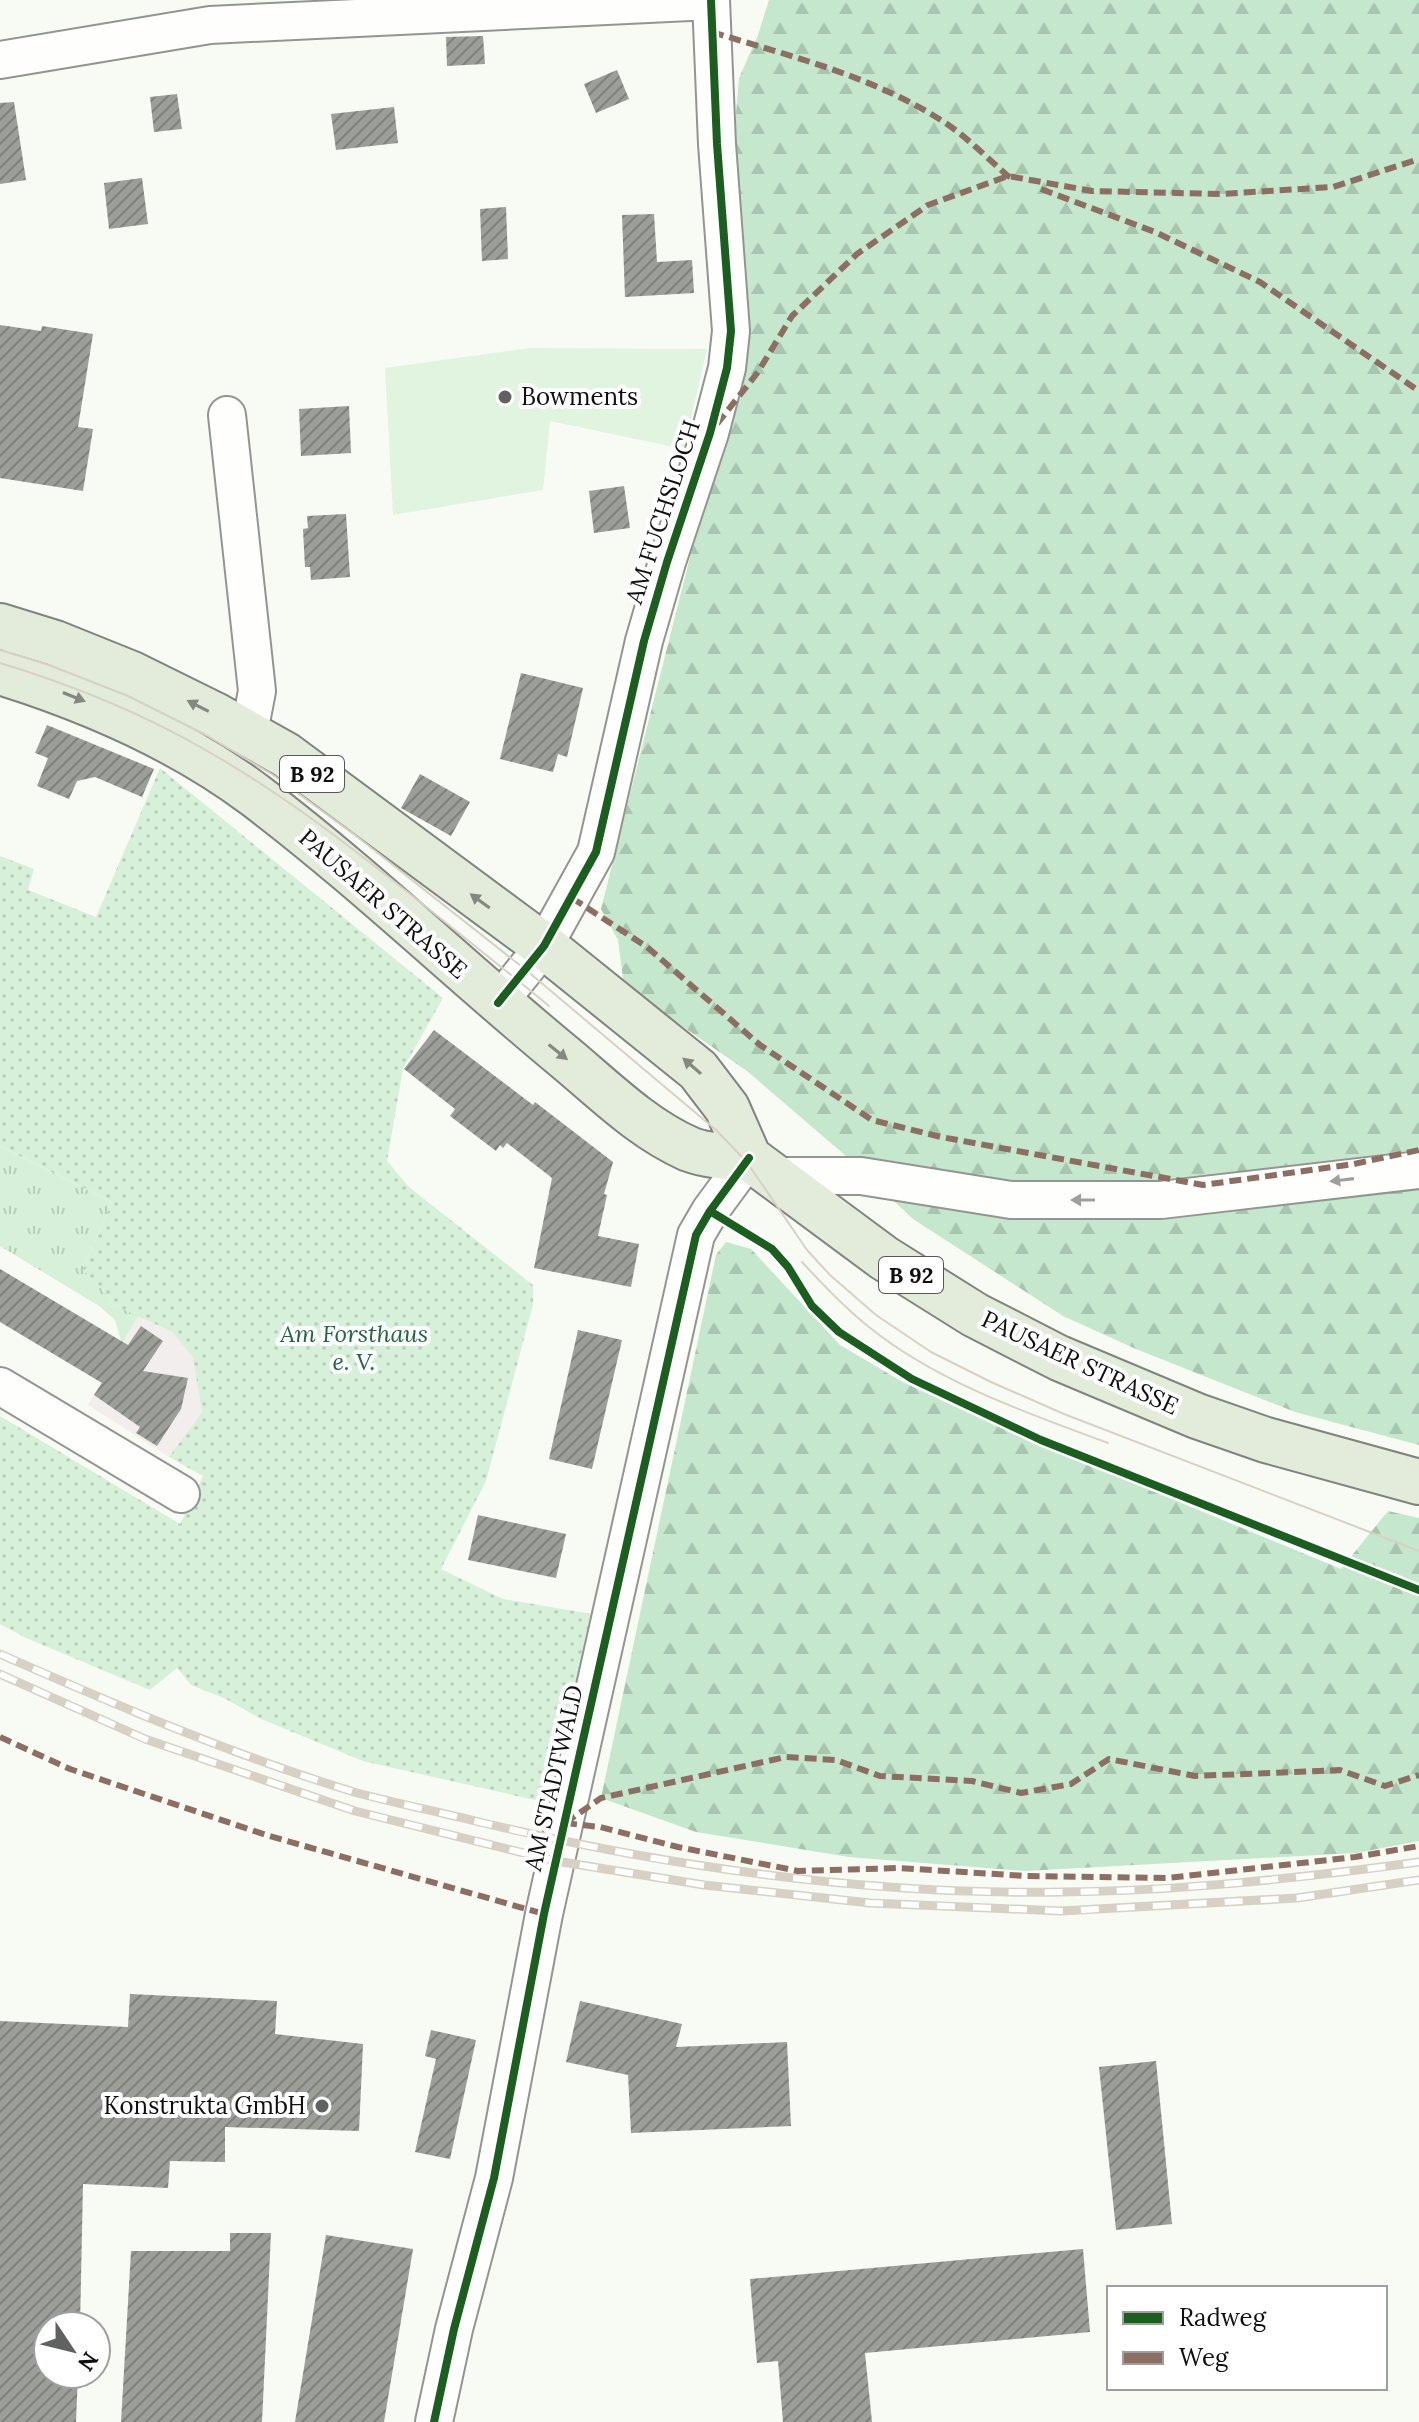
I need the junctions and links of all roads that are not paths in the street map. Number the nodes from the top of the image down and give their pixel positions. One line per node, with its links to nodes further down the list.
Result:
1 (711, 0): 2 (street); 8 (street, AM FUCHSLOCH)
2 (203, 13): 3 (street)
3 (0, 60)
4 (227, 415): 7 (street)
5 (0, 626): 7 (main road, PAUSAER STRASSE / B 92, one-way to 5)
6 (0, 672): 9 (main road, PAUSAER STRASSE / B 92, one-way to 9)
7 (244, 731): 8 (main road, PAUSAER STRASSE / B 92, one-way to 7)
8 (544, 946): 9 (street, AM FUCHSLOCH); 10 (main road, PAUSAER STRASSE / B 92, one-way to 8)
9 (498, 1003): 10 (main road, PAUSAER STRASSE / B 92, one-way to 10)
10 (761, 1167): 11 (street, PAUSAER STRASSE, one-way to 10); 13 (main road, PAUSAER STRASSE / B 92); 15 (street, AM STADTWALD)
11 (1419, 1170)
12 (0, 1386): 14 (street)
13 (1419, 1482)
14 (181, 1494)
15 (434, 2422)

